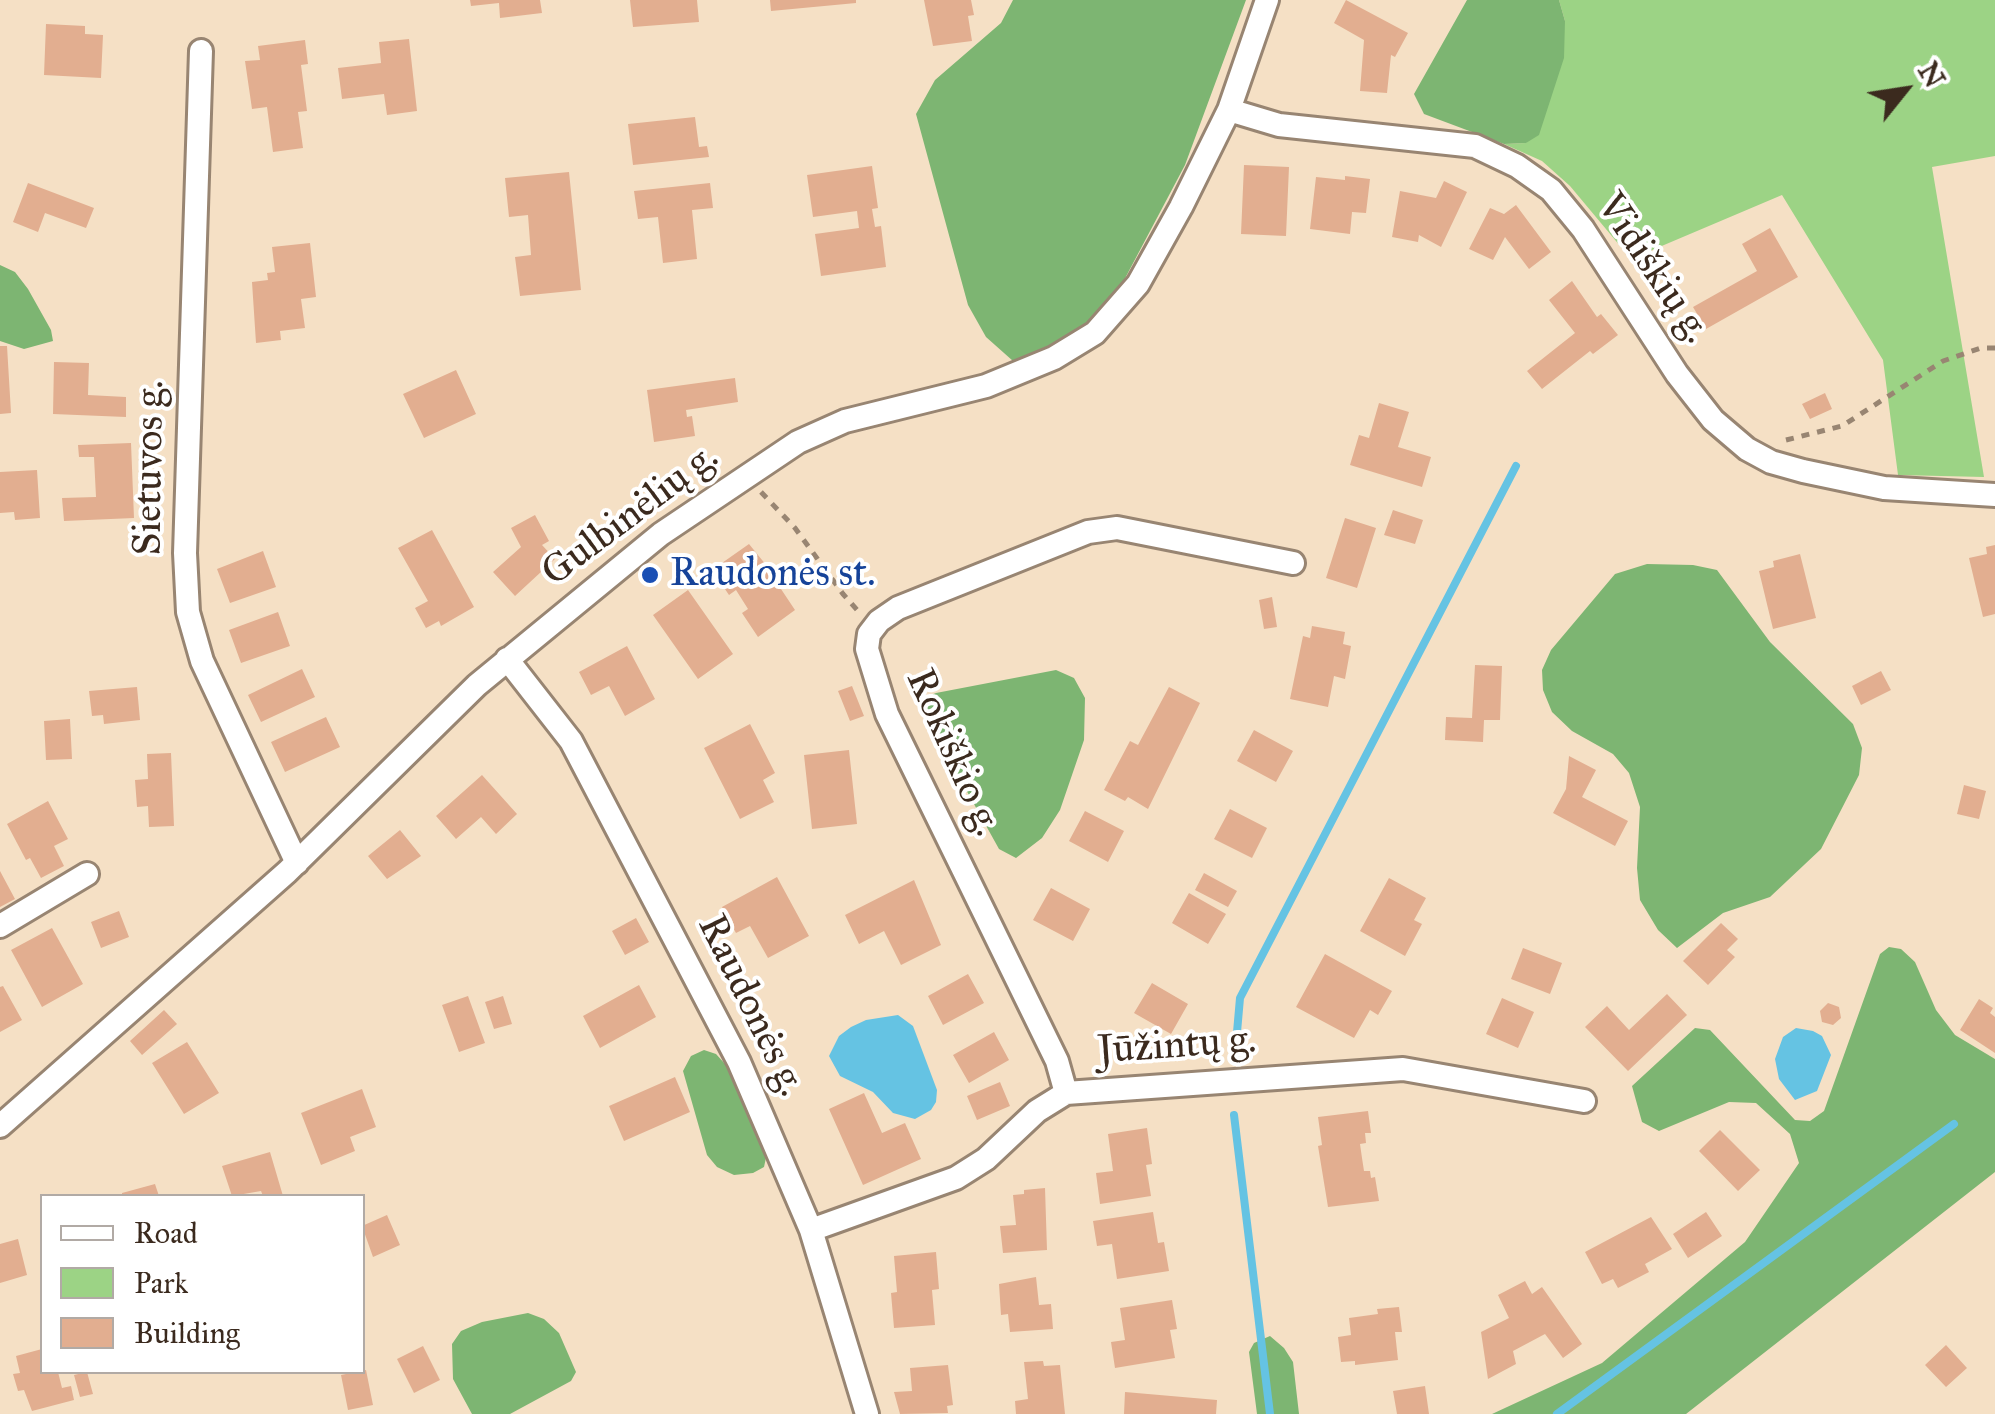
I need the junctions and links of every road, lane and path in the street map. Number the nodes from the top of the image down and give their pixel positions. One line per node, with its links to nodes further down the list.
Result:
1 (1267, 0): 3 (street, Gulbinėlių g.)
2 (202, 51): 11 (street, Sietuvos g.)
3 (1229, 110): 5 (street, Vidiškių g.); 6 (street, Gulbinėlių g.)
4 (1995, 348): 5 (path)
5 (1747, 449): 7 (street, Vidiškių g.)
6 (748, 474): 9 (path); 10 (street, Gulbinėlių g.)
7 (1995, 495)
8 (1293, 563): 9 (street, Rokiškio g.)
9 (874, 628): 14 (street, Rokiškio g.)
10 (506, 659): 11 (street, Gulbinėlių g.); 17 (street, Raudonės g.)
11 (296, 864): 16 (street, Gulbinėlių g.)
12 (88, 874): 13 (street)
13 (0, 926)
14 (1066, 1094): 15 (street, Jūžintų g.); 17 (street, Jūžintų g.)
15 (1584, 1101)
16 (0, 1126)
17 (811, 1230): 18 (street, Raudonės g.)
18 (867, 1414)

